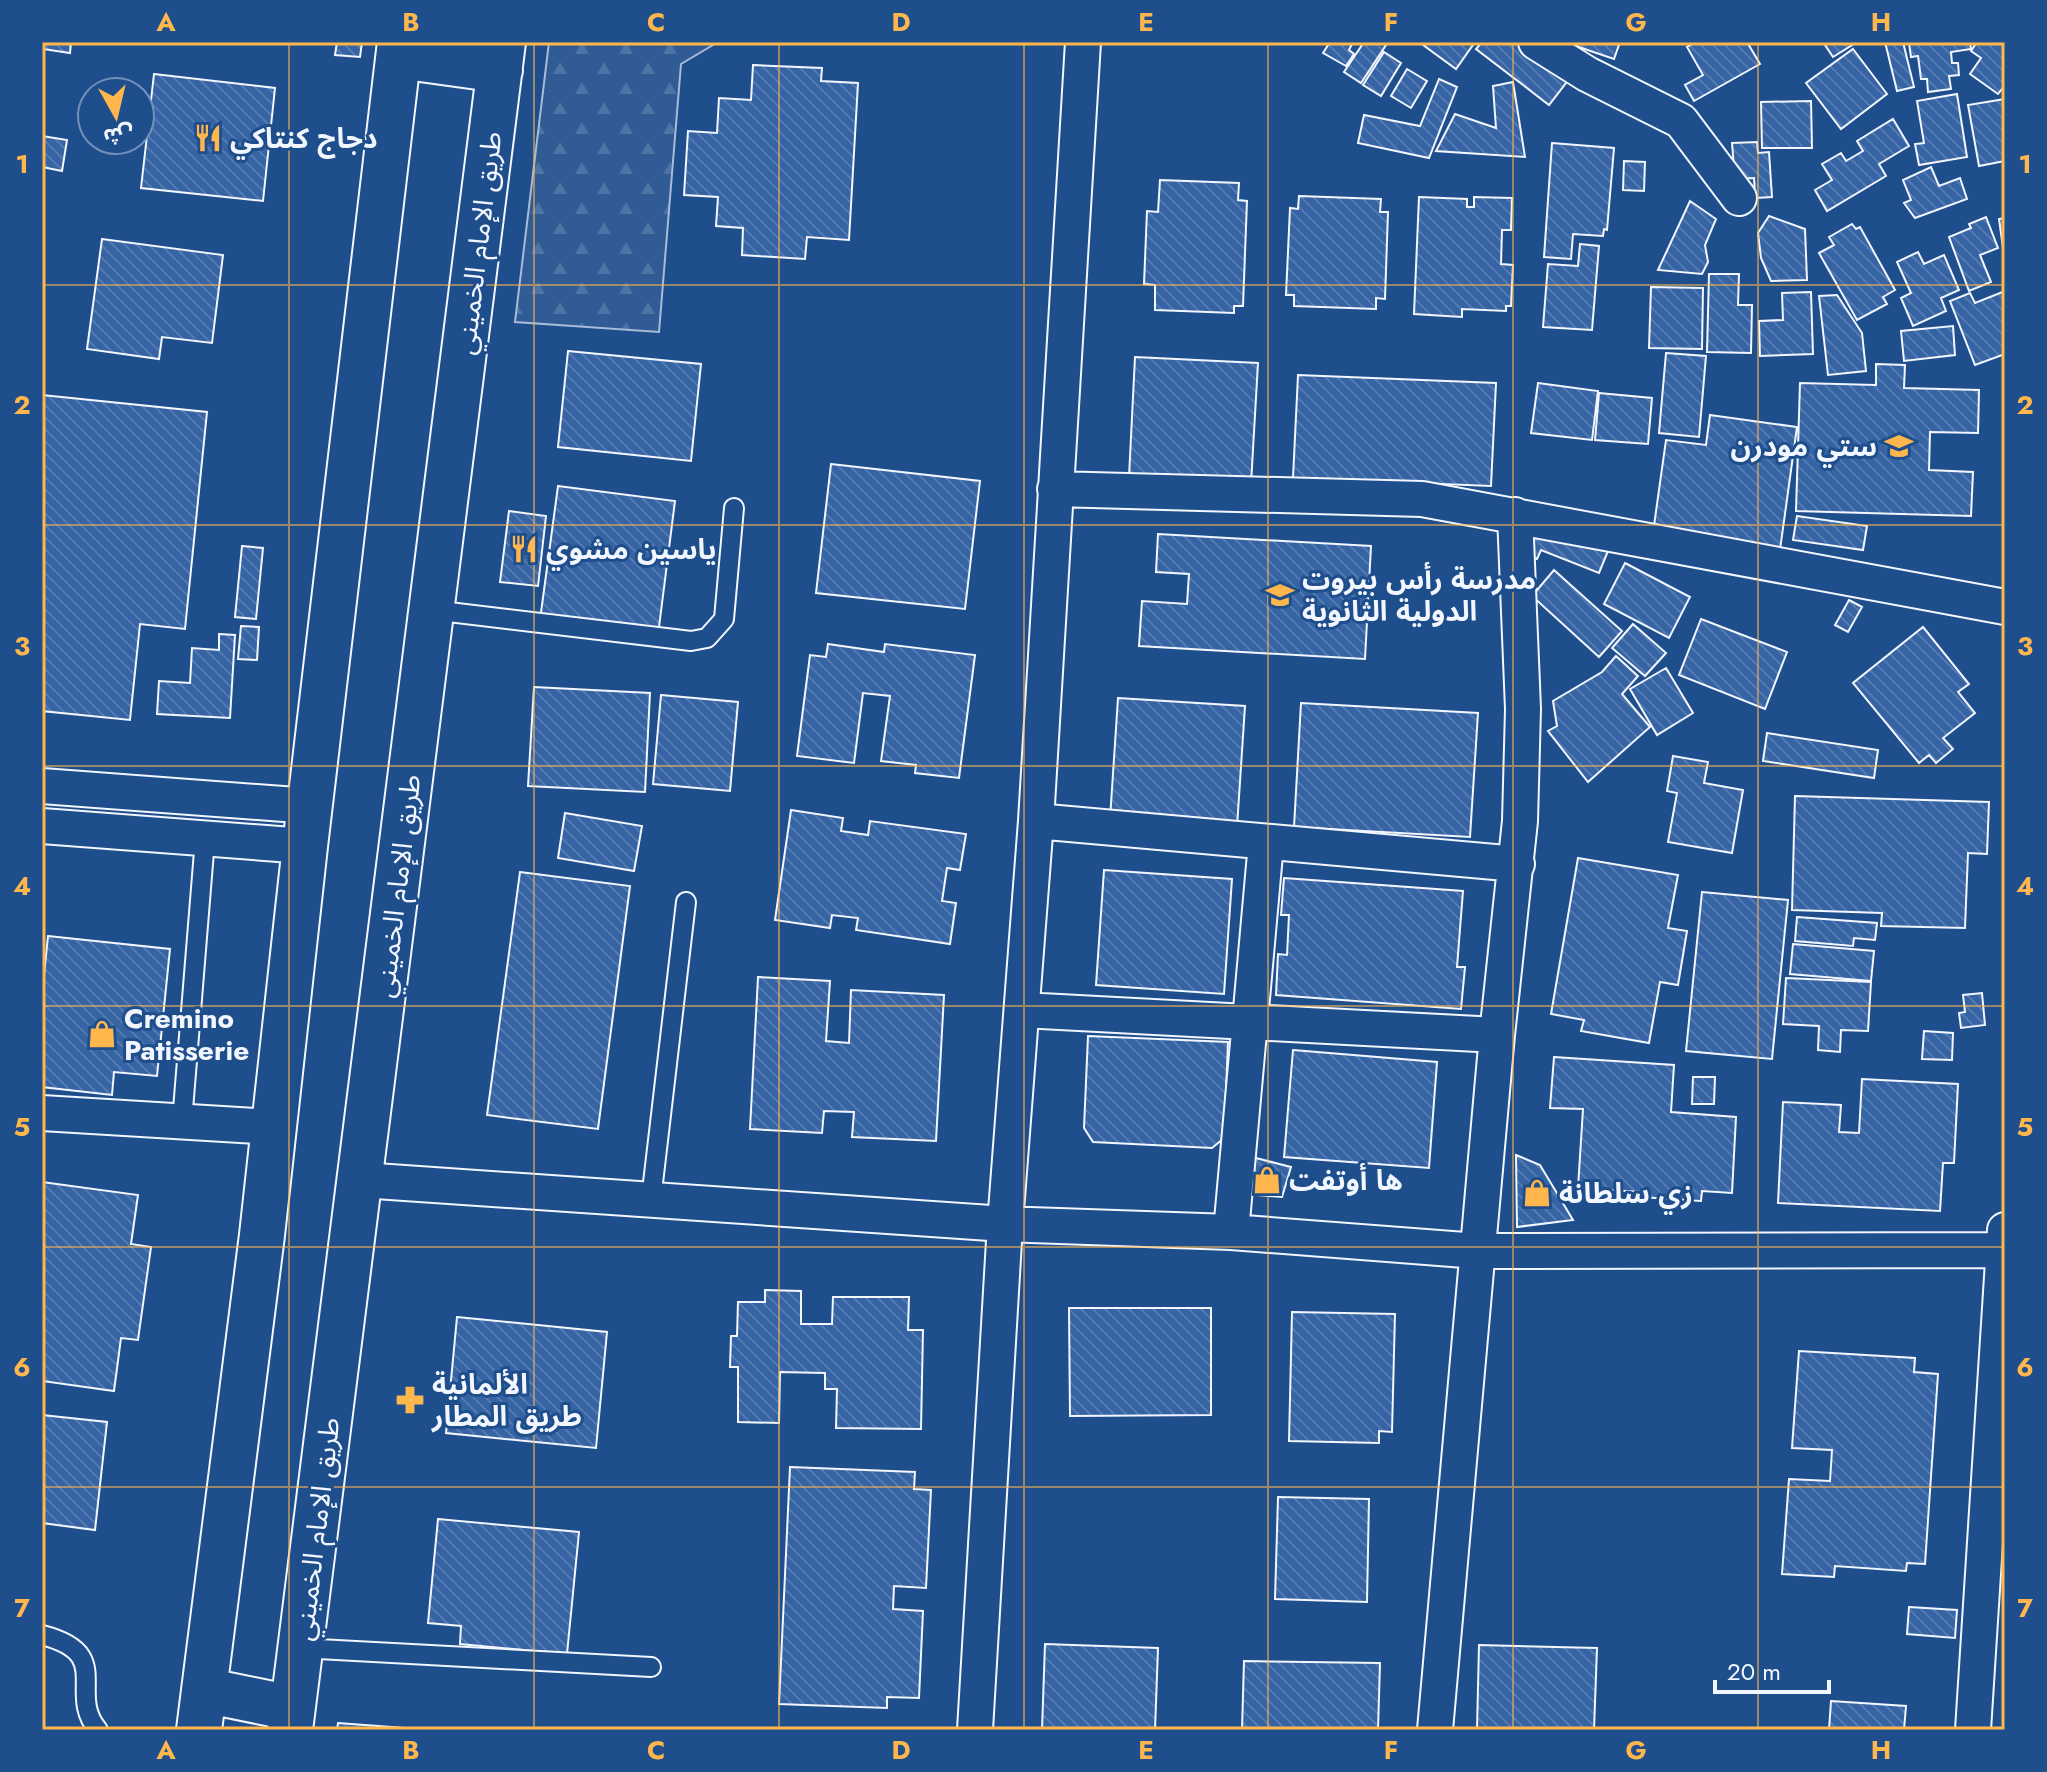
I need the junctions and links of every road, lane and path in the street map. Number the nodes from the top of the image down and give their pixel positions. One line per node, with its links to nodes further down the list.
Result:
1 (1083, 42): 6 (street)
2 (1536, 42): 5 (street)
3 (399, 49): 4 (highway); 14 (highway)
4 (502, 56): 10 (highway, طريق الإمام الخميني)
5 (1739, 198)
6 (1055, 489): 8 (street); 12 (street)
7 (734, 508): 10 (lane)
8 (1515, 515): 9 (street); 17 (street)
9 (2005, 607)
10 (432, 610): 25 (highway, طريق الإمام الخميني)
11 (42, 786): 14 (street)
12 (1036, 821): 16 (street); 19 (street)
13 (42, 826): 15 (street)
14 (307, 826): 15 (street); 24 (highway)
15 (205, 839): 23 (lane)
16 (1266, 843): 17 (street); 20 (street)
17 (1517, 864): 21 (street)
18 (686, 902): 26 (lane)
19 (1022, 1010): 20 (street); 27 (street)
20 (1250, 1021): 21 (street); 29 (street)
21 (1497, 1035): 31 (street)
22 (42, 1113): 23 (street)
23 (182, 1122): 24 (street)
24 (274, 1127): 35 (highway)
25 (361, 1180): 26 (street); 33 (highway, طريق الإمام الخميني)
26 (651, 1200): 27 (street)
27 (1005, 1224): 29 (street); 38 (street)
28 (2005, 1230): 30 (street)
29 (1231, 1232): 31 (street)
30 (2005, 1250): 31 (street); 40 (street)
31 (1478, 1251): 39 (street)
32 (42, 1635): 37 (lane)
33 (300, 1648): 34 (lane); 36 (highway, طريق الإمام الخميني)
34 (651, 1667)
35 (202, 1710): 36 (highway)
36 (291, 1719)
37 (98, 1730)
38 (975, 1730)
39 (1435, 1730)
40 (1973, 1730)

